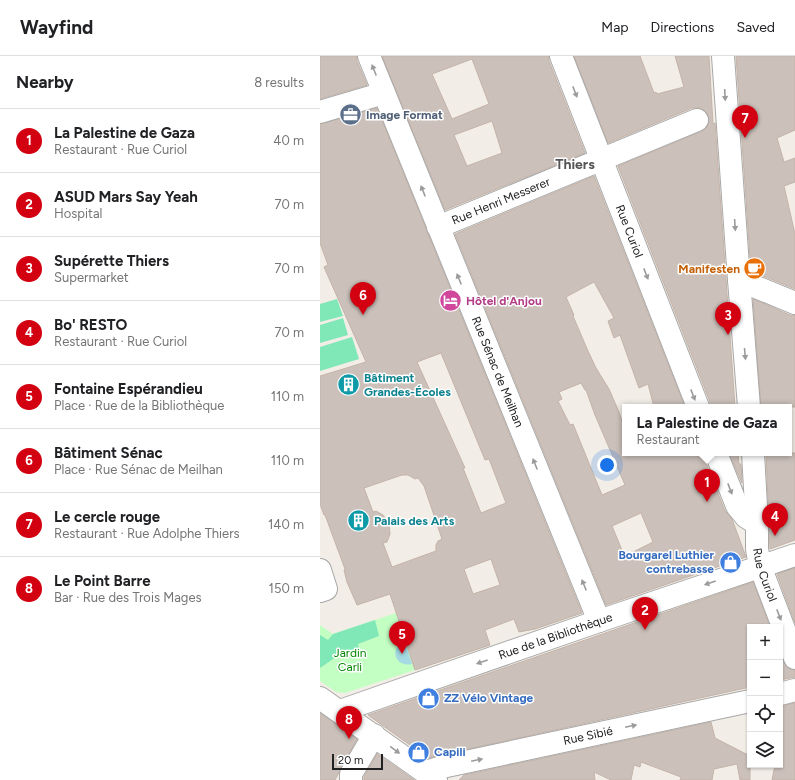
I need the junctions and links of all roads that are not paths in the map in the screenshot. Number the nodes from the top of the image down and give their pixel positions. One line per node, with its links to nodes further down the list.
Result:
1 (368, 56): 4 (street, Rue Sénac de Meilhan, one-way to 1)
2 (561, 56): 7 (street, Rue Curiol, one-way to 7)
3 (723, 56): 9 (street, one-way to 9)
4 (384, 93): 5 (street); 8 (street, Rue Sénac de Meilhan, one-way to 4)
5 (320, 112)
6 (697, 120): 7 (street, Rue Henri Messerer)
7 (601, 159): 8 (street, Rue Henri Messerer); 11 (street, Rue Curiol, one-way to 11)
8 (438, 227): 20 (street, Rue Sénac de Meilhan, one-way to 8)
9 (739, 280): 10 (street); 12 (street, one-way to 12)
10 (795, 303)
11 (697, 404)
12 (749, 404)
13 (717, 456): 15 (street, one-way to 15)
14 (753, 456): 15 (street, Rue Curiol)
15 (757, 524): 17 (street, Rue Curiol)
16 (795, 555): 17 (street, Rue de la Bibliothèque)
17 (760, 566): 20 (street, Rue de la Bibliothèque, one-way to 20); 21 (street, Rue Curiol, one-way to 21)
18 (320, 570): 19 (street)
19 (320, 591)
20 (599, 621): 26 (street, Rue de la Bibliothèque, one-way to 26)
21 (795, 658)
22 (795, 690): 23 (street)
23 (783, 693)
24 (320, 698): 26 (street)
25 (747, 702): 28 (street, Rue Sibié, one-way to 25)
26 (340, 711): 27 (street)
27 (374, 735): 28 (street, one-way to 28); 29 (street)
28 (431, 776)
29 (351, 780)

